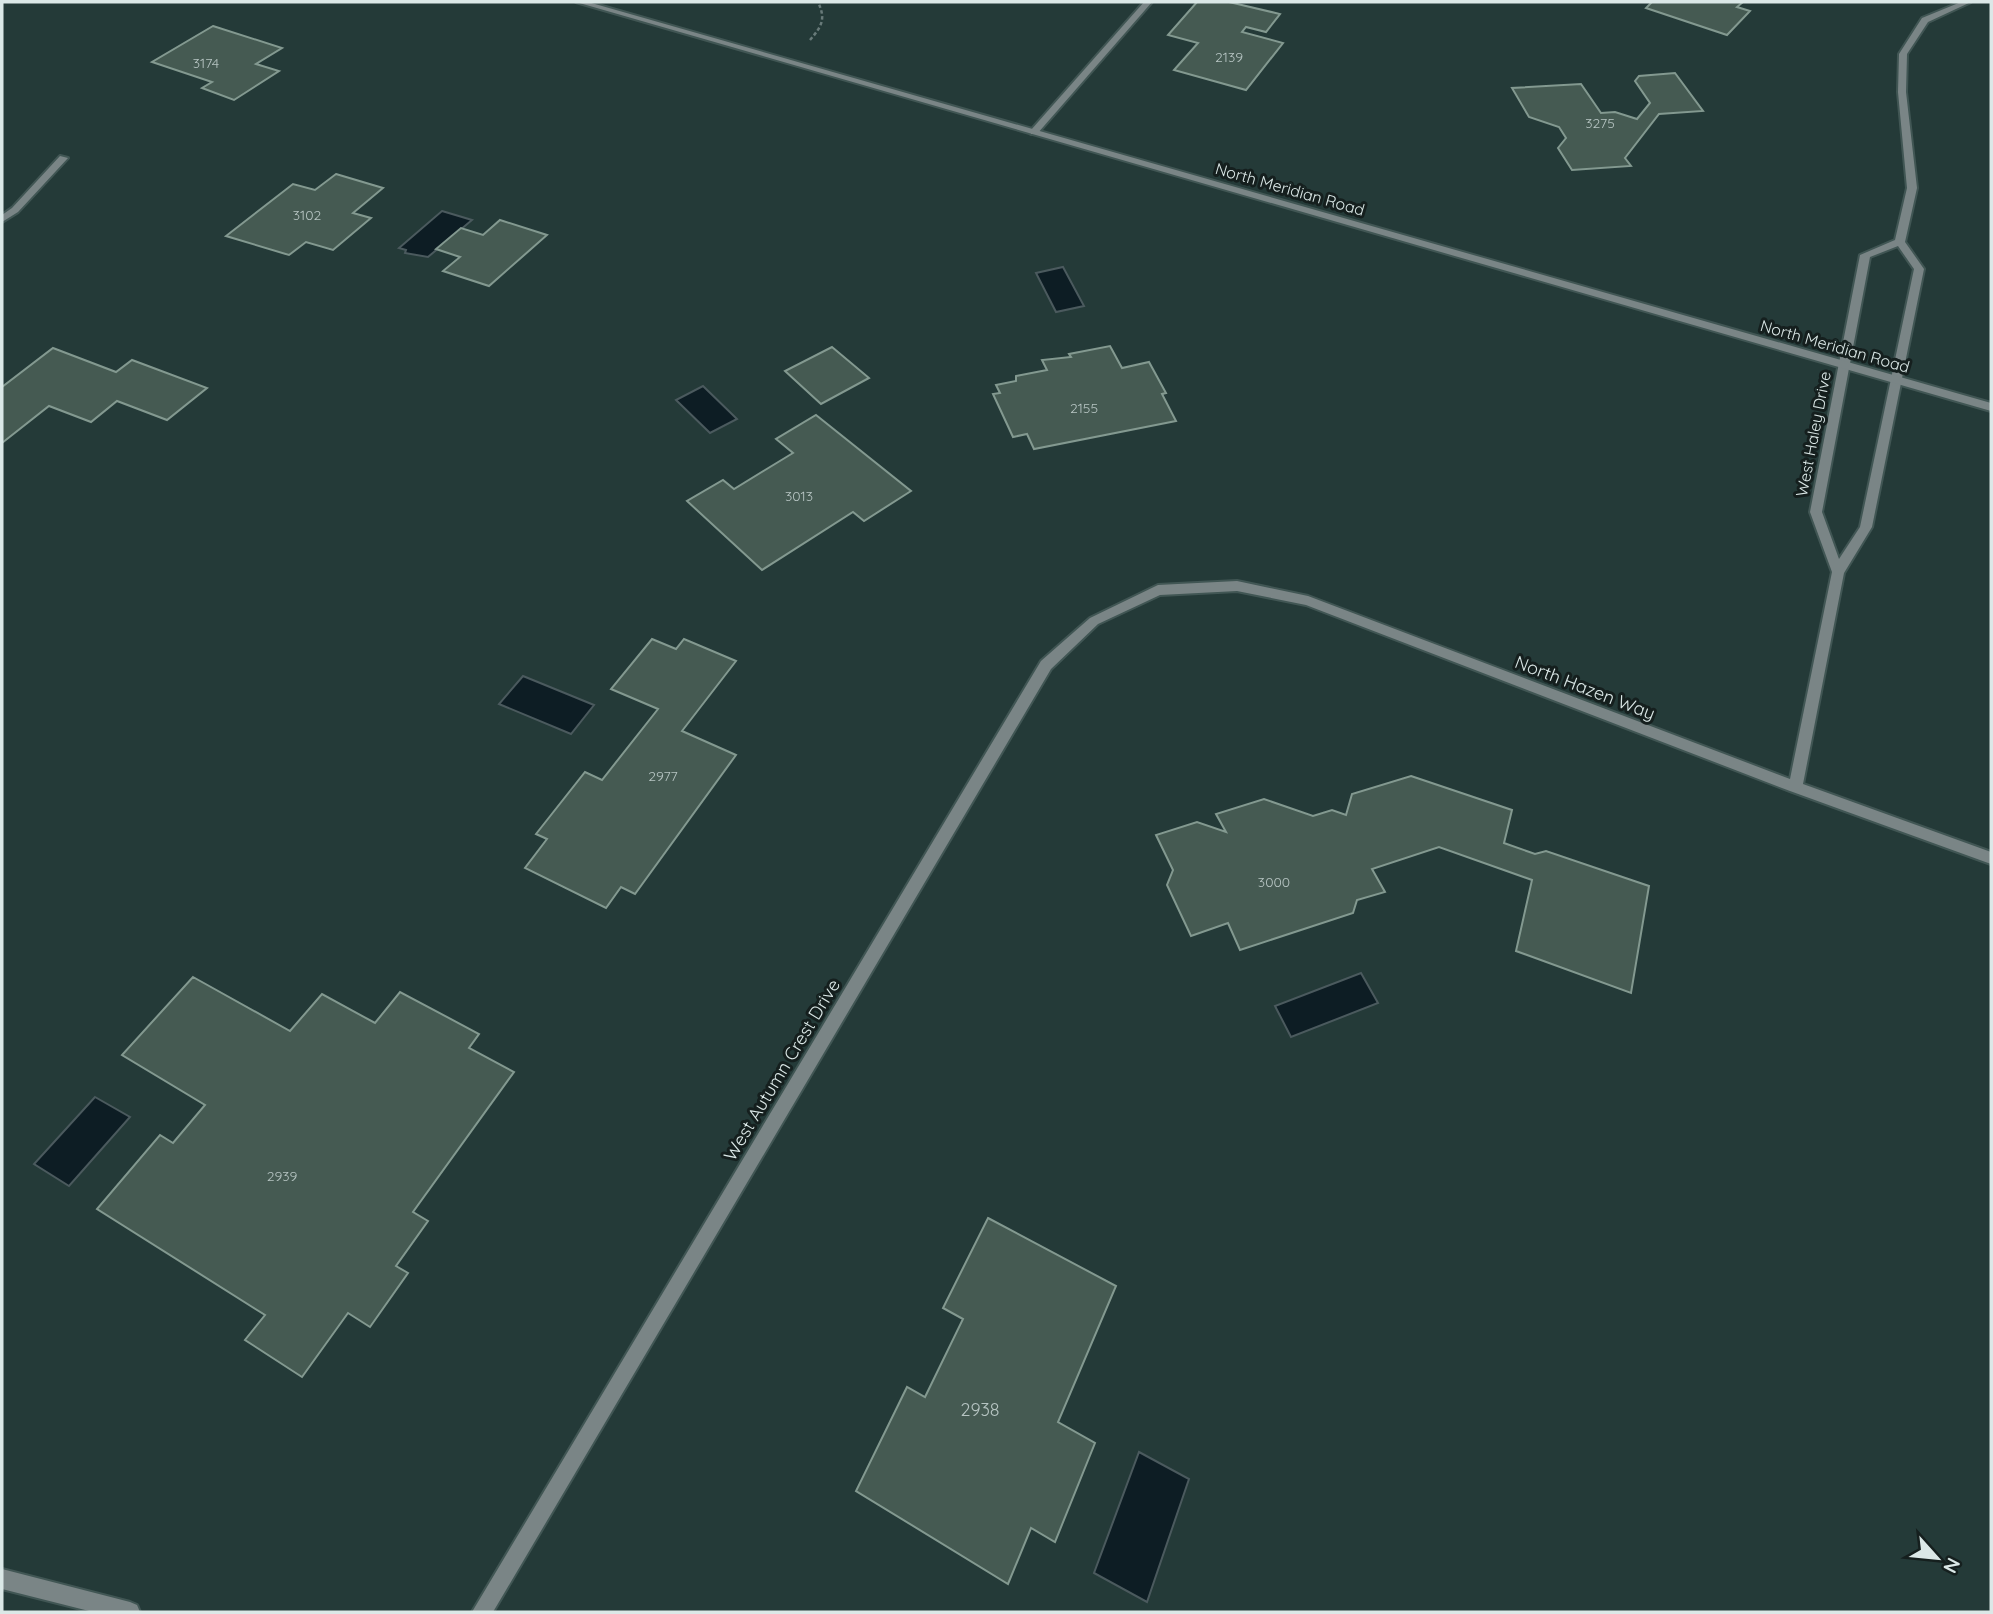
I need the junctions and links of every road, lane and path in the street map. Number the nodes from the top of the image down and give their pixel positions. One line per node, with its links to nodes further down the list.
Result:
1 (580, 2): 6 (street, North Meridian Road)
2 (818, 2): 5 (path)
3 (1148, 2): 6 (street)
4 (1968, 2): 9 (street)
5 (807, 43)
6 (1034, 132): 10 (street, North Meridian Road)
7 (63, 158): 8 (street)
8 (2, 219)
9 (1900, 242): 10 (street, West Haley Drive); 11 (street)
10 (1844, 365): 11 (street, North Meridian Road); 13 (street, West Haley Drive)
11 (1896, 380): 12 (street, North Meridian Road); 13 (street)
12 (1991, 407)
13 (1838, 572): 15 (street)
14 (1158, 590): 15 (street, North Hazen Way); 19 (street, West Autumn Crest Drive)
15 (1795, 787): 16 (street, North Hazen Way)
16 (1991, 858)
17 (2, 1579): 18 (street)
18 (130, 1612)
19 (482, 1612)

